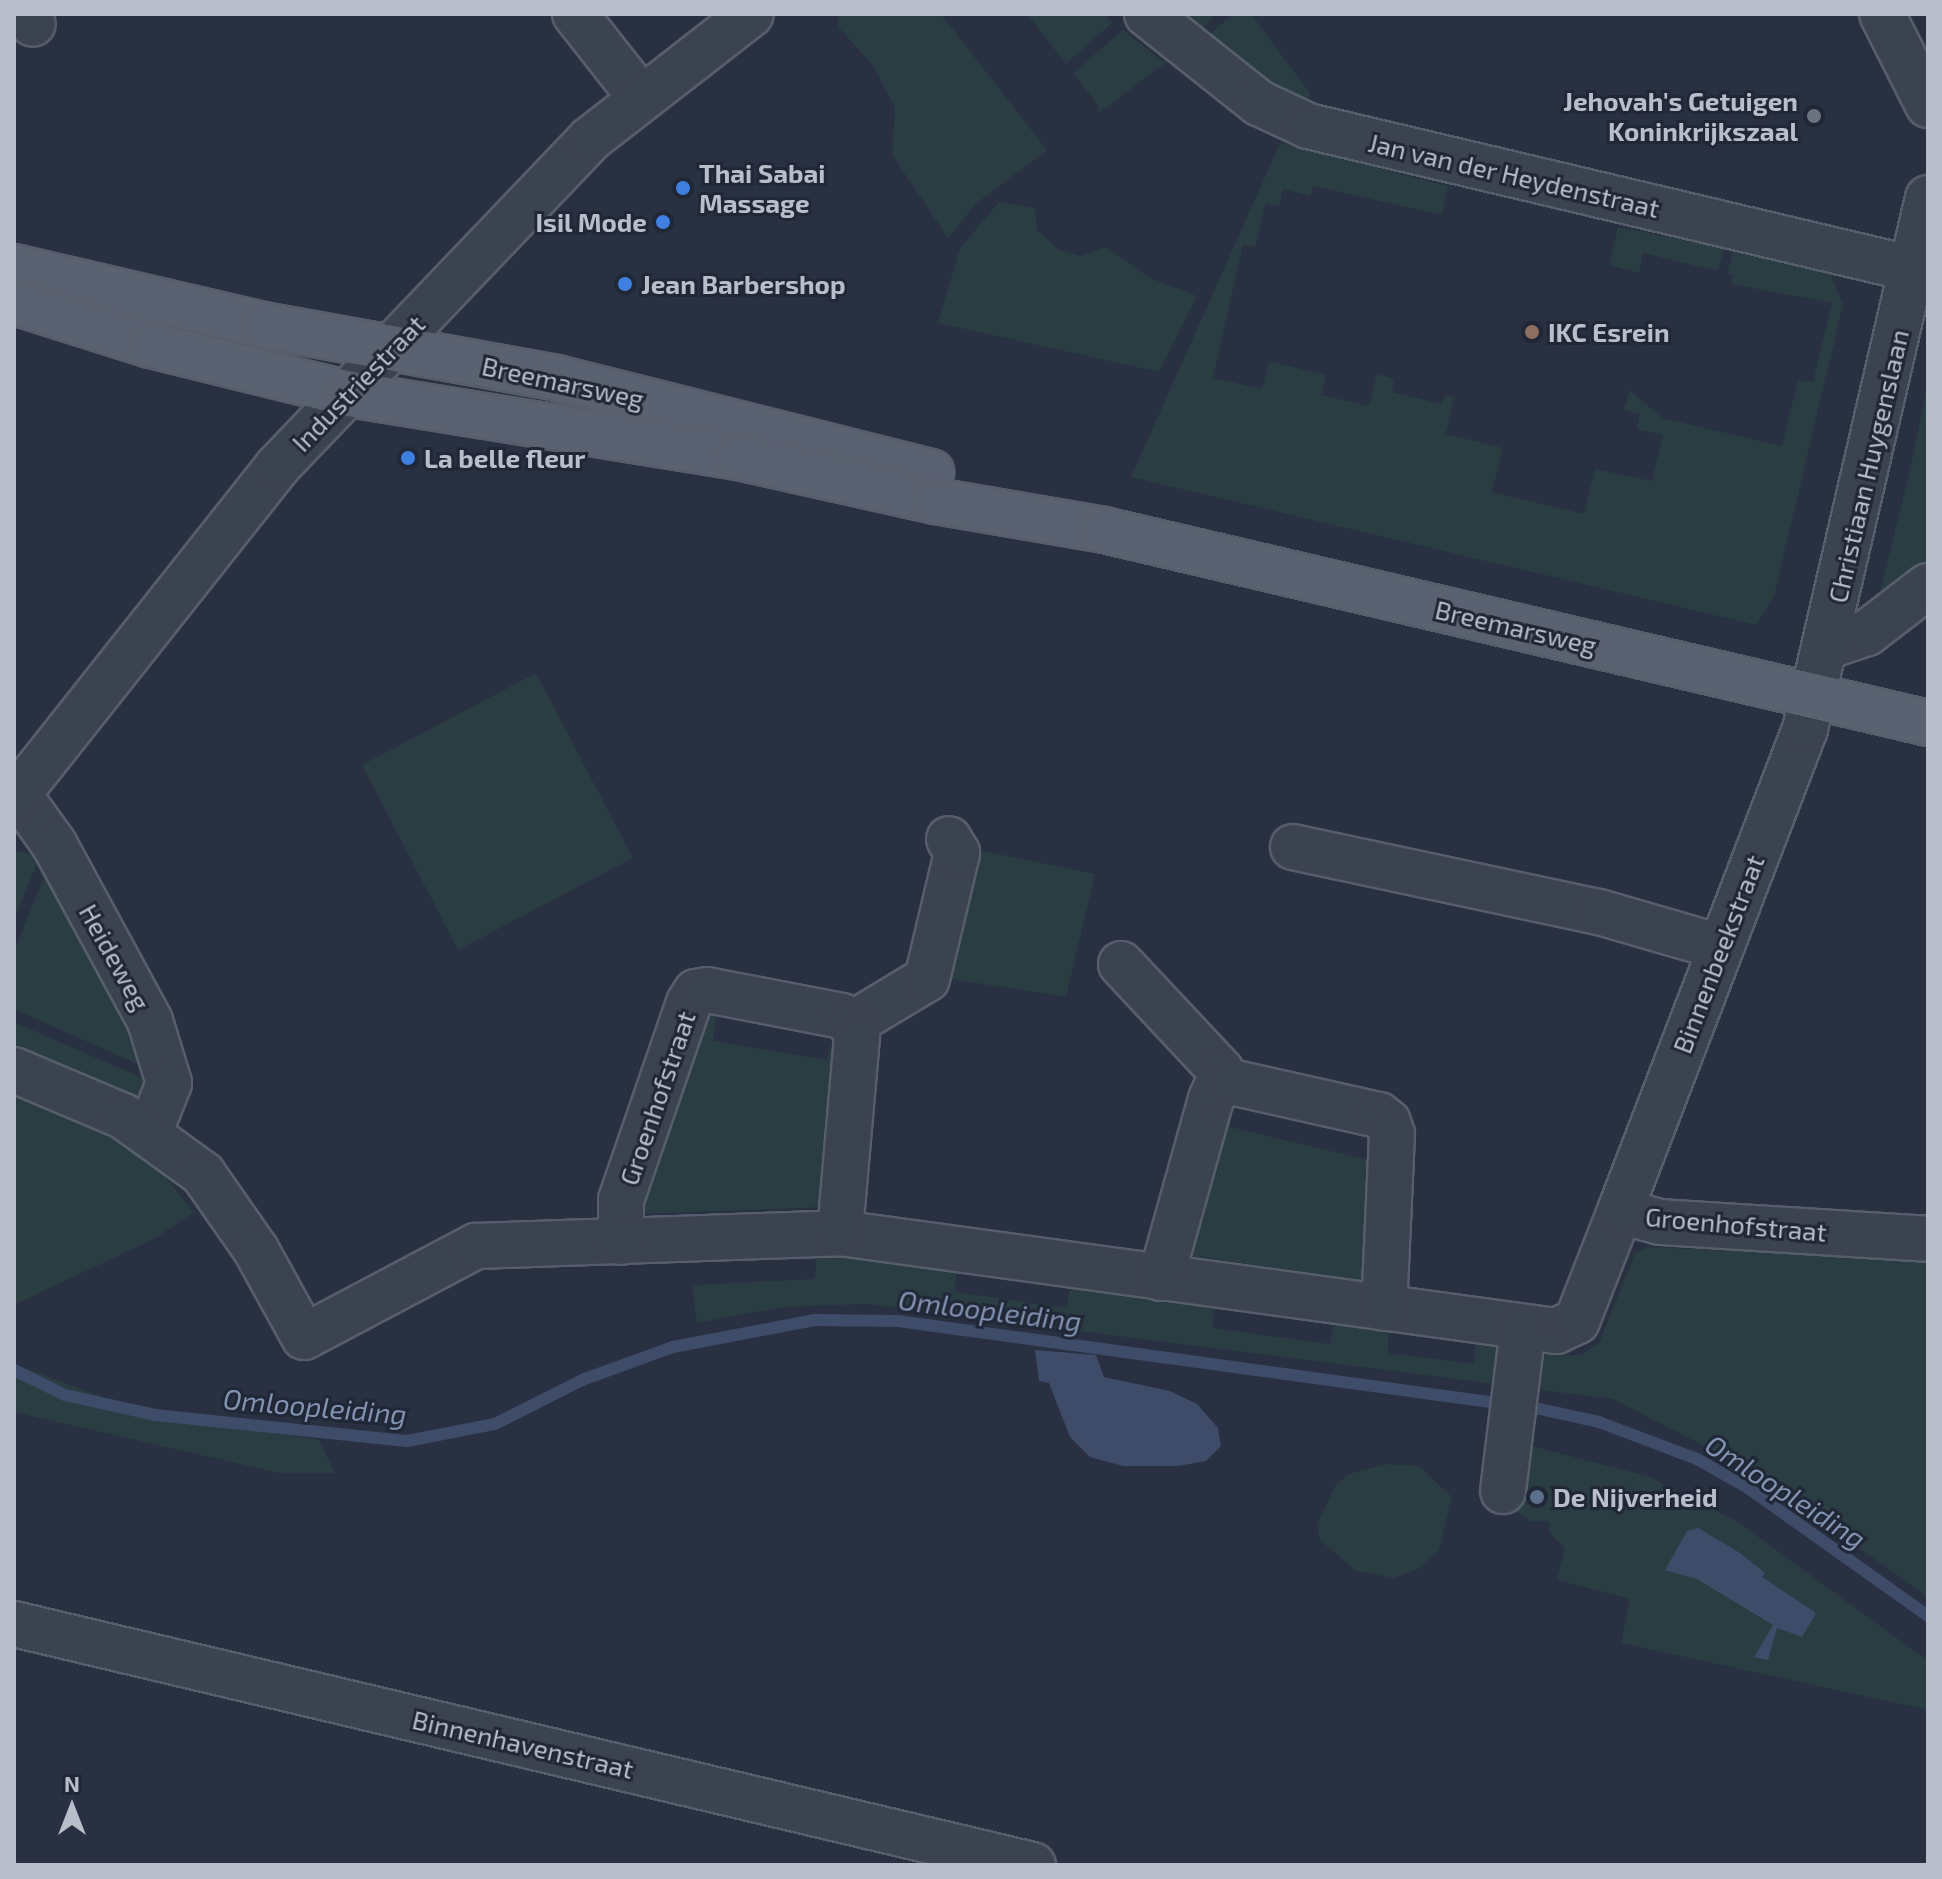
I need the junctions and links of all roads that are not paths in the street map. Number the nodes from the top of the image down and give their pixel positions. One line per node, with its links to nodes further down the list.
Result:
1 (575, 14): 5 (street)
2 (751, 14): 5 (street, Industriestraat)
3 (1147, 14): 9 (street, Jan van der Heydenstraat)
4 (1882, 14): 6 (street)
5 (641, 98): 11 (street, Industriestraat)
6 (1928, 105)
7 (1928, 198): 9 (street, Christiaan Huygenslaan)
8 (14, 267): 11 (main road, Breemarsweg)
9 (1917, 283): 15 (street, Christiaan Huygenslaan)
10 (14, 302): 12 (main road, Breemarsweg)
11 (391, 350): 12 (street, Industriestraat); 13 (main road, Breemarsweg)
12 (349, 394): 13 (main road, Breemarsweg); 18 (street, Industriestraat)
13 (1104, 530): 16 (main road, Breemarsweg)
14 (1928, 586): 15 (street, Christiaan Huygenslaan)
15 (1825, 647): 16 (street, Christiaan Huygenslaan)
16 (1813, 696): 17 (main road, Breemarsweg); 21 (street, Binnenbeekstraat)
17 (1928, 723)
18 (16, 797): 26 (street, Heideweg)
19 (949, 839): 23 (street)
20 (1293, 847): 21 (street)
21 (1720, 947): 27 (street, Binnenbeekstraat)
22 (1121, 964): 25 (street)
23 (852, 1024): 28 (street); 30 (street, Groenhofstraat)
24 (14, 1070): 26 (street)
25 (1225, 1083): 31 (street); 32 (street)
26 (150, 1131): 30 (street, Groenhofstraat)
27 (1620, 1211): 29 (street, Groenhofstraat); 33 (street, Groenhofstraat)
28 (840, 1233): 30 (street, Groenhofstraat); 31 (street, Groenhofstraat)
29 (1928, 1239)
30 (621, 1242)
31 (1161, 1278): 32 (street, Groenhofstraat)
32 (1384, 1308): 33 (street, Groenhofstraat)
33 (1523, 1328): 34 (street)
34 (1503, 1491)
35 (14, 1624): 36 (street, Binnenhavenstraat)
36 (1033, 1865)

